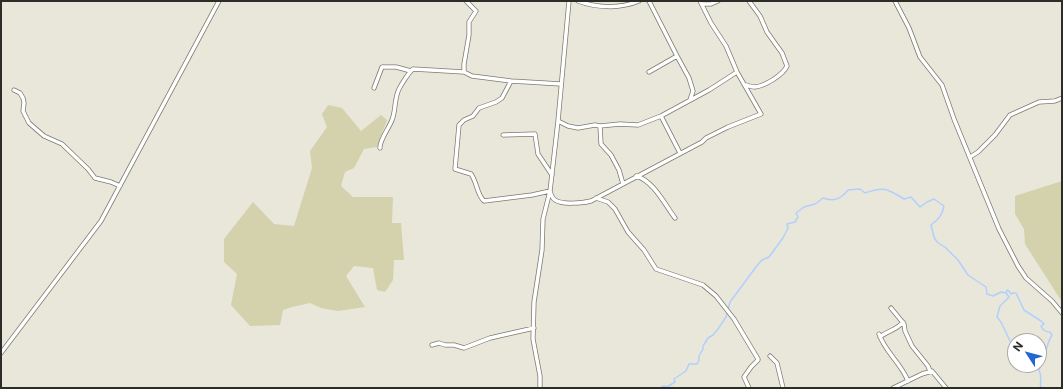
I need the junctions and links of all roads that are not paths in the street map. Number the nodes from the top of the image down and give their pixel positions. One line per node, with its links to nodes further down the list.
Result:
1 (219, 1): 33 (street)
2 (466, 1): 13 (street)
3 (569, 1): 17 (street)
4 (578, 1): 5 (street)
5 (639, 1)
6 (649, 1): 11 (street)
7 (718, 1): 10 (street)
8 (749, 1): 18 (street)
9 (895, 1): 29 (street)
10 (701, 2): 15 (street)
11 (677, 56): 14 (street); 22 (street)
12 (411, 70): 13 (street); 19 (street); 27 (street)
13 (464, 72): 16 (street)
14 (649, 72)
15 (737, 72): 18 (street); 22 (street)
16 (511, 82): 17 (street); 34 (street)
17 (561, 84): 24 (street)
18 (746, 85): 28 (street)
19 (374, 88)
20 (14, 90): 33 (street)
21 (1062, 98): 29 (street)
22 (690, 100): 23 (street)
23 (661, 116): 25 (street); 28 (street)
24 (558, 121): 25 (street); 30 (street)
25 (600, 126): 32 (street)
26 (502, 135): 30 (street)
27 (380, 148)
28 (680, 153): 31 (street)
29 (970, 157): 38 (street)
30 (552, 175): 34 (street)
31 (636, 176): 32 (street); 36 (street)
32 (623, 184): 35 (street)
33 (120, 186): 42 (street)
34 (550, 191): 35 (street); 40 (street)
35 (596, 198): 47 (street)
36 (675, 218)
37 (891, 308): 39 (street)
38 (1062, 313)
39 (903, 322): 44 (street); 45 (street)
40 (534, 328): 41 (street); 46 (street)
41 (432, 345)
42 (1, 353)
43 (770, 356): 48 (street)
44 (930, 371): 45 (street); 50 (street)
45 (908, 381): 49 (street)
46 (540, 388)
47 (749, 388)
48 (784, 388)
49 (893, 388)
50 (946, 388)

